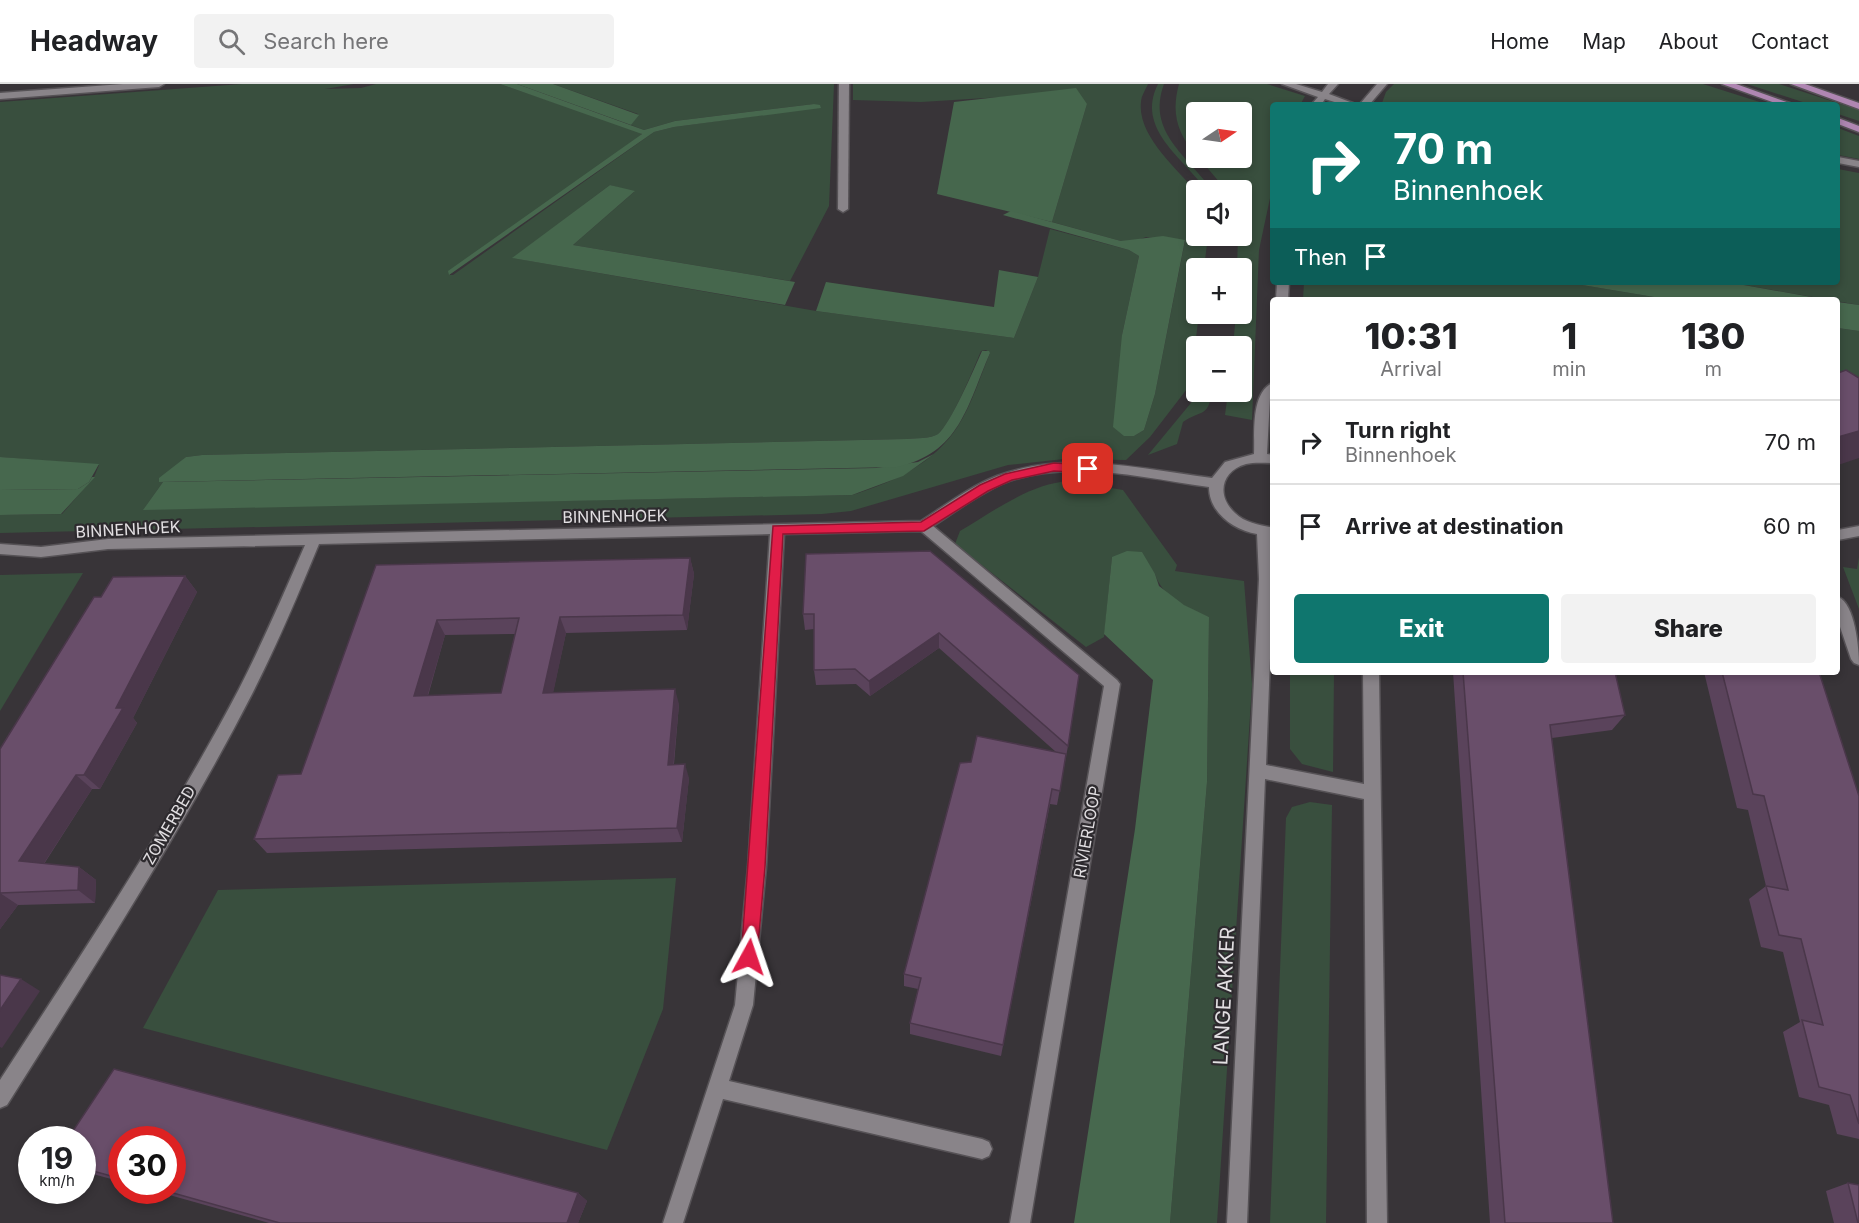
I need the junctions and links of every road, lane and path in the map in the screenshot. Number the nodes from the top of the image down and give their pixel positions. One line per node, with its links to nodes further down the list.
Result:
1 (159, 84): 8 (street)
2 (844, 84): 19 (street)
3 (1287, 84): 9 (street)
4 (1333, 84): 9 (street)
5 (1382, 84): 12 (street)
6 (1727, 84): 13 (main road)
7 (1796, 84): 14 (main road)
8 (0, 96)
9 (1323, 96): 10 (street); 11 (street)
10 (1318, 102)
11 (1343, 102)
12 (1367, 102)
13 (1781, 102)
14 (1859, 106)
15 (1840, 122): 16 (main road)
16 (1859, 129)
17 (1840, 159): 18 (street)
18 (1859, 164)
19 (843, 209)
20 (1270, 390): 21 (street)
21 (1267, 459): 22 (street)
22 (1215, 483): 23 (street); 26 (street)
23 (924, 526): 24 (street, BINNENHOEK); 39 (street, RIVIERLOOP)
24 (777, 529): 28 (street, BINNENHOEK); 35 (street)
25 (1859, 531): 27 (street)
26 (1269, 532): 33 (street, LANGE AKKER)
27 (1840, 535)
28 (314, 539): 29 (street, BINNENHOEK); 36 (street, ZOMERBED)
29 (0, 549)
30 (1840, 608): 31 (street)
31 (1859, 659)
32 (1371, 675): 34 (street)
33 (1257, 770): 34 (street); 40 (street, LANGE AKKER)
34 (1372, 793): 41 (street)
35 (718, 1088): 37 (street); 38 (street)
36 (0, 1098)
37 (982, 1149)
38 (673, 1223)
39 (1020, 1223)
40 (1237, 1223)
41 (1377, 1223)

